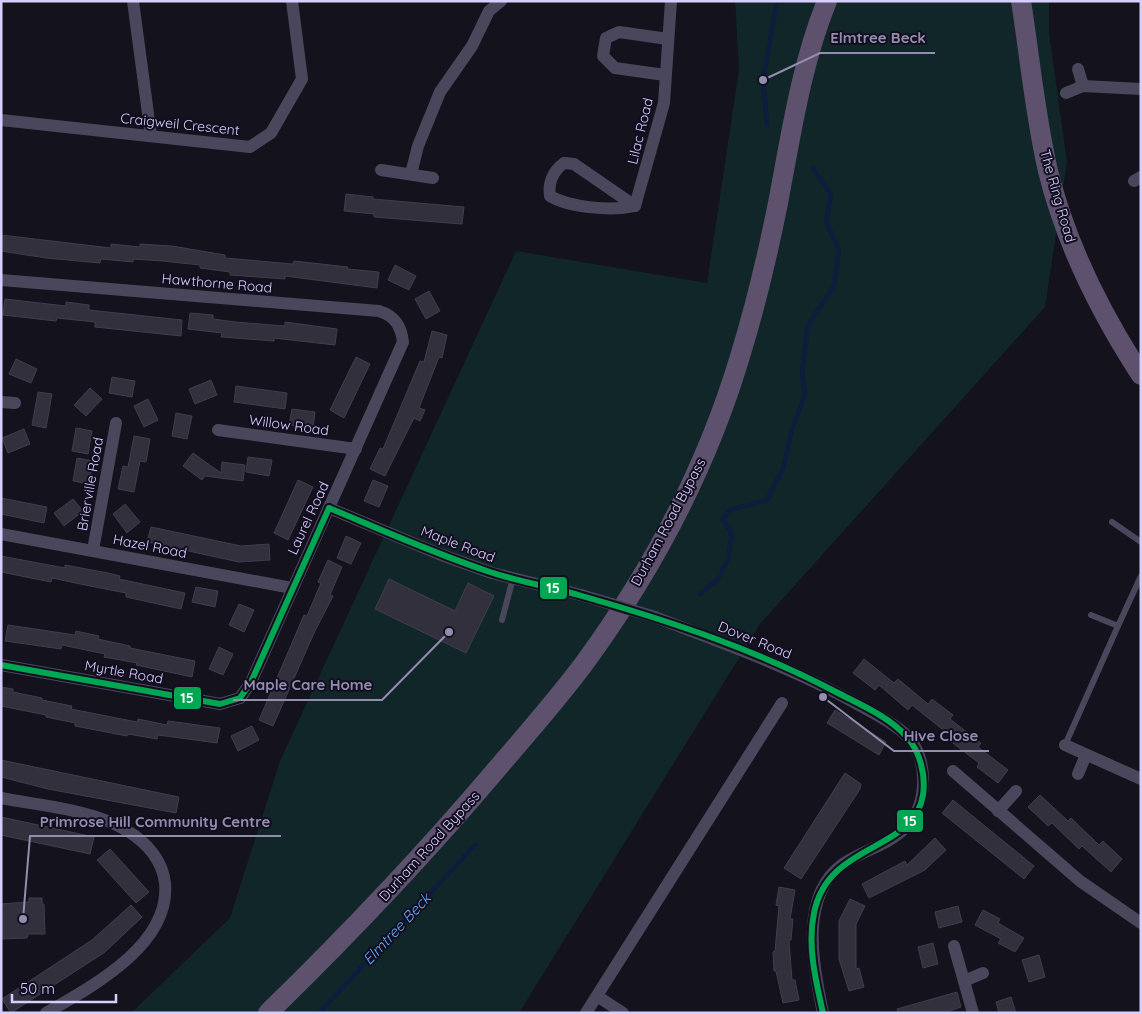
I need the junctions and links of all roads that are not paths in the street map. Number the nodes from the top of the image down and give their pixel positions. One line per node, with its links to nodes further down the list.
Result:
1 (133, 1): 14 (street)
2 (292, 1): 14 (street, Craigweil Crescent)
3 (501, 1): 16 (street)
4 (671, 1): 7 (street, Lilac Road)
5 (827, 1): 57 (main road, Durham Road Bypass)
6 (1021, 1): 21 (main road, The Ring Road)
7 (668, 39): 9 (street, Lilac Road); 9 (street)
8 (1078, 68): 10 (street)
9 (665, 75): 18 (street, Lilac Road)
10 (1083, 86): 11 (street); 12 (street)
11 (1141, 89)
12 (1066, 93)
13 (1, 120): 14 (street, Craigweil Crescent)
14 (152, 136)
15 (381, 170): 16 (street)
16 (411, 174): 17 (street)
17 (433, 178)
18 (635, 206): 18 (street)
19 (1, 280): 20 (street, Hawthorne Road)
20 (401, 350): 26 (street, Laurel Road)
21 (1141, 374)
22 (1, 402): 23 (street)
23 (15, 403)
24 (116, 424): 31 (street, Brierville Road)
25 (218, 430): 26 (street, Willow Road)
26 (356, 449): 27 (street, Laurel Road)
27 (329, 508): 33 (street, Maple Road); 34 (street, Laurel Road)
28 (1112, 522): 30 (lane)
29 (1, 534): 31 (street, Hazel Road)
30 (1141, 542)
31 (93, 550): 34 (street, Hazel Road)
32 (1141, 576): 38 (lane)
33 (513, 578): 35 (street, Maple Road); 37 (lane)
34 (292, 588): 40 (street, Laurel Road)
35 (581, 595): 55 (street, Dover Road, bridge)
36 (1091, 615): 38 (lane)
37 (502, 620)
38 (1118, 626): 42 (lane)
39 (1, 665): 40 (street, Myrtle Road)
40 (240, 698)
41 (782, 703): 54 (street)
42 (1065, 745): 43 (street)
43 (1086, 755): 45 (street); 46 (street)
44 (953, 771): 49 (street)
45 (1078, 774)
46 (1141, 779)
47 (1016, 791): 49 (street)
48 (1, 798): 56 (street)
49 (998, 811): 50 (street)
50 (1141, 923)
51 (954, 946): 53 (street)
52 (983, 973): 53 (street)
53 (964, 981): 60 (street)
54 (597, 996): 58 (street); 59 (street)
55 (820, 1012)
56 (46, 1013)
57 (268, 1013)
58 (586, 1013)
59 (623, 1013)
60 (973, 1013)

